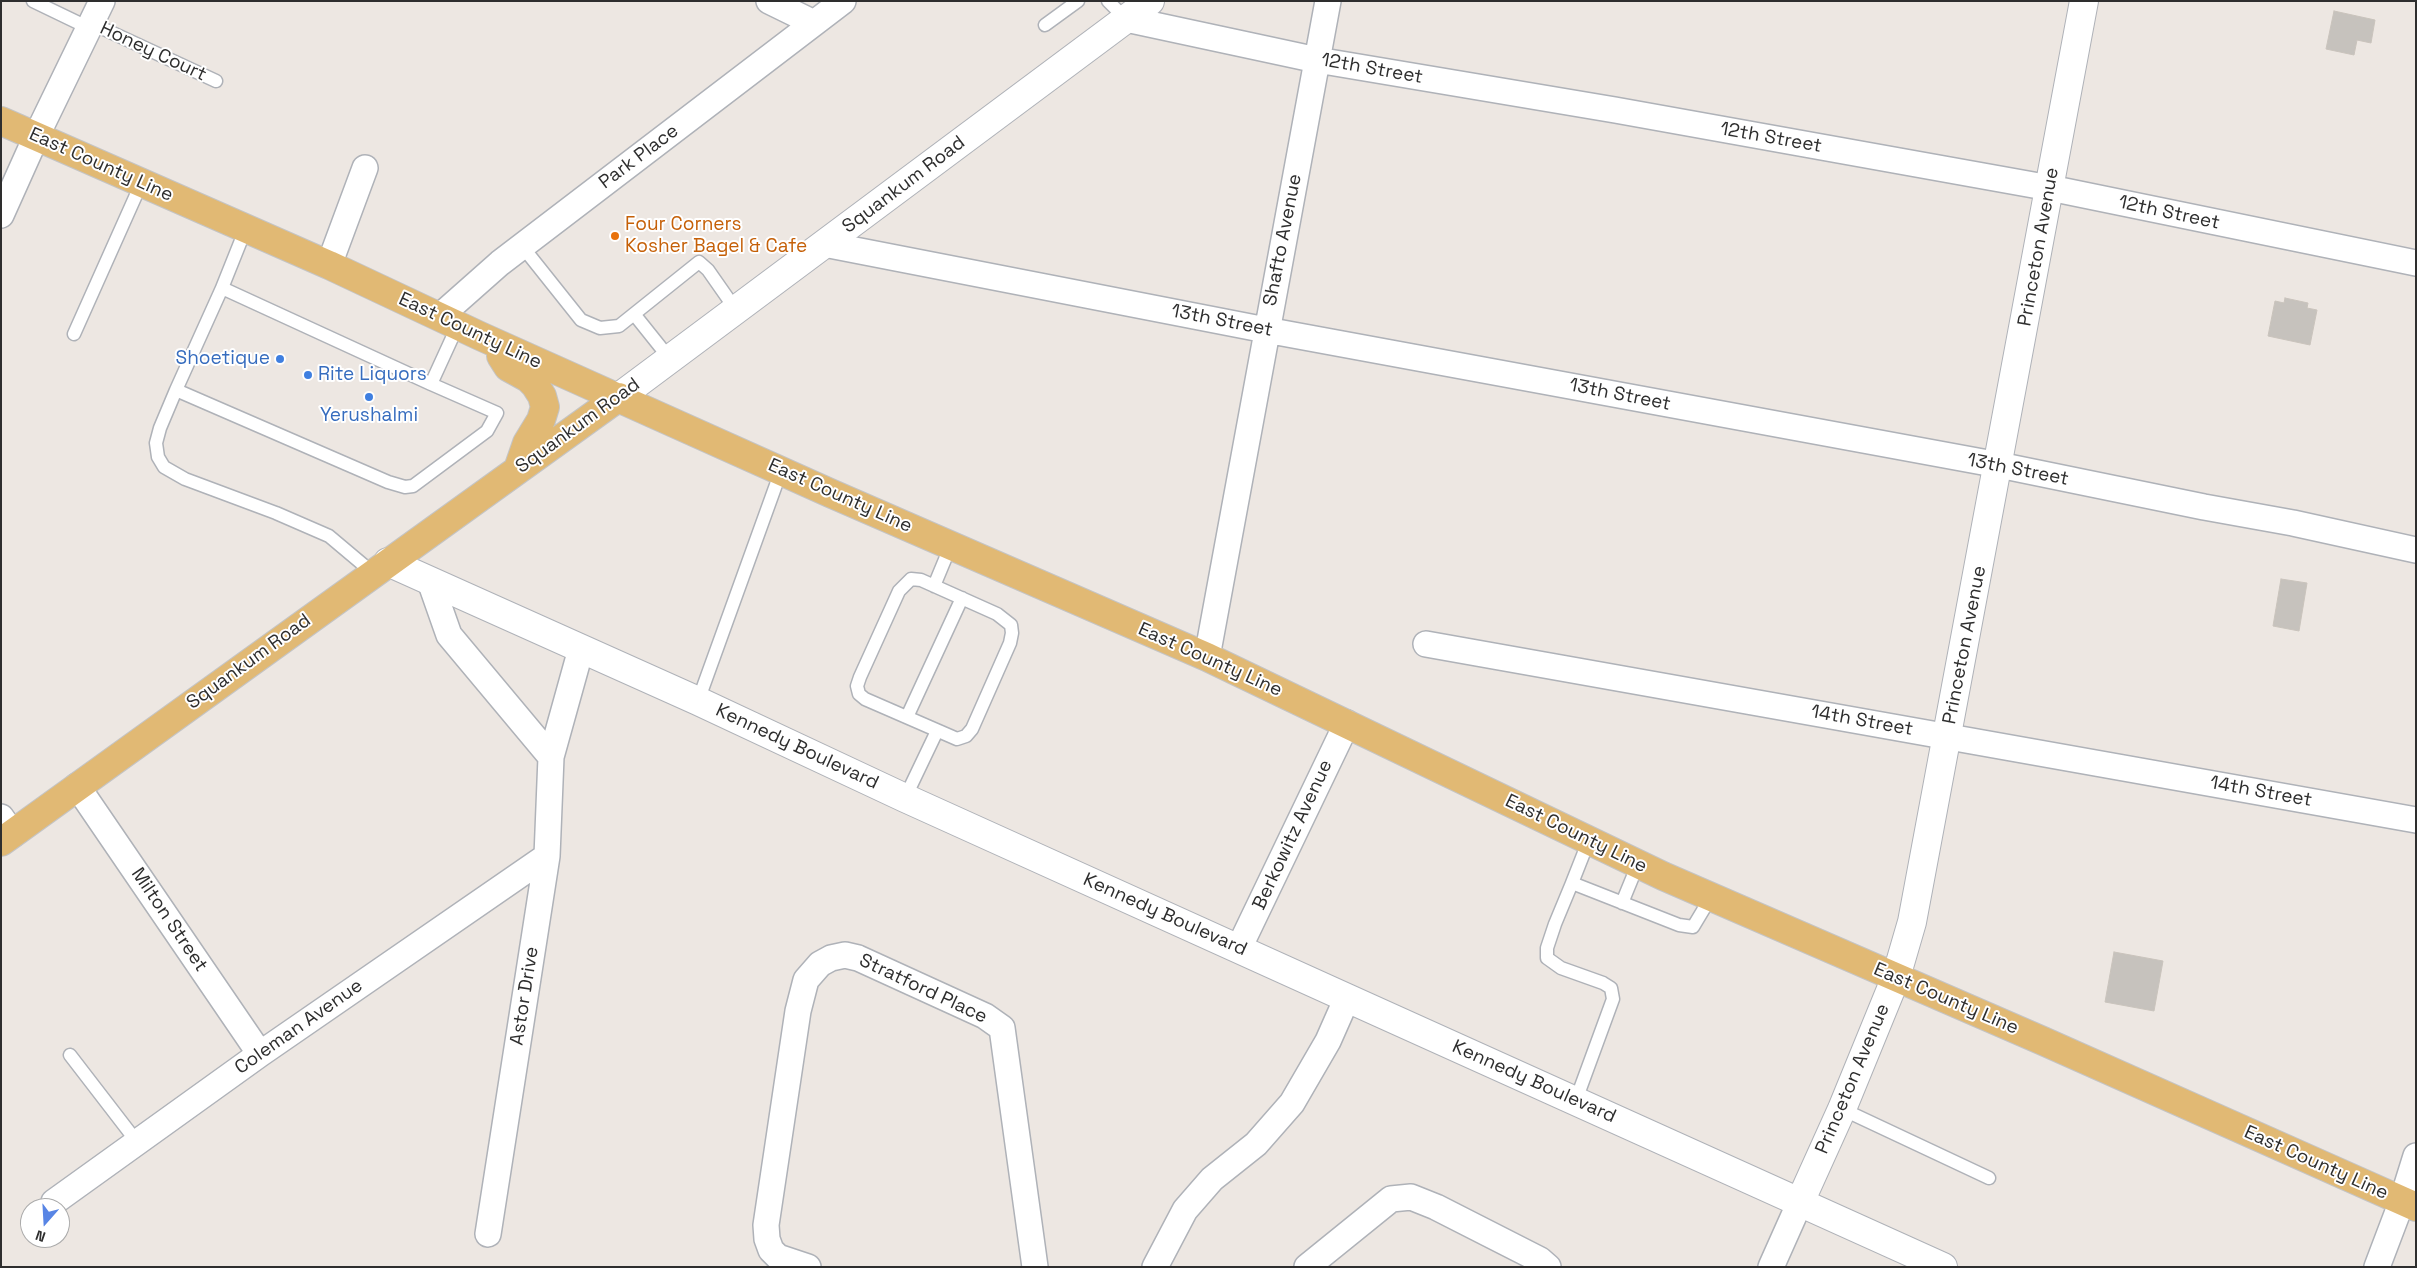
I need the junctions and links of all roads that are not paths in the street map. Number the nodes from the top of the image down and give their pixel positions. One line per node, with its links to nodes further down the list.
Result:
1 (33, 1): 11 (lane, Honey Court)
2 (102, 1): 11 (street)
3 (770, 1): 10 (street)
4 (843, 1): 10 (street, Park Place)
5 (1078, 1): 12 (lane)
6 (1150, 1): 9 (street, Squankum Road)
7 (1328, 1): 13 (street, Shafto Avenue)
8 (2084, 1): 19 (street, Princeton Avenue)
9 (1117, 10): 13 (street, 12th Street); 22 (street, Squankum Road)
10 (814, 23): 23 (street, Park Place)
11 (90, 25): 14 (lane, Honey Court); 16 (street)
12 (1045, 25)
13 (1317, 60): 19 (street, 12th Street); 30 (street, Shafto Avenue)
14 (216, 81)
15 (1, 121): 16 (main road, East County Line)
16 (36, 137): 18 (main road, East County Line); 20 (street)
17 (365, 168): 25 (street)
18 (141, 184): 21 (main road, East County Line); 31 (lane)
19 (2050, 188): 24 (street, 12th Street); 37 (street, Princeton Avenue)
20 (1, 215)
21 (246, 228): 25 (main road, East County Line); 26 (lane)
22 (824, 244): 27 (street, Squankum Road); 30 (street, 13th Street)
23 (522, 246): 28 (lane); 29 (street, Park Place)
24 (2416, 263)
25 (329, 265): 29 (main road, East County Line)
26 (222, 288): 34 (lane); 35 (lane)
27 (736, 310): 28 (lane); 33 (street, Squankum Road)
28 (634, 314): 33 (lane)
29 (448, 321): 32 (main road, East County Line); 34 (lane)
30 (1266, 330): 37 (street, 13th Street); 48 (street, Shafto Avenue)
31 (74, 334)
32 (494, 342): 36 (main road, East County Line); 38 (main road)
33 (670, 359): 36 (street, Squankum Road)
34 (431, 384): 35 (lane)
35 (176, 390): 42 (lane)
36 (619, 398): 38 (main road, Squankum Road); 39 (main road, East County Line)
37 (1999, 466): 41 (street, 13th Street); 53 (street, Princeton Avenue)
38 (518, 469): 42 (main road, Squankum Road)
39 (781, 471): 40 (main road, East County Line); 49 (lane)
40 (951, 545): 44 (lane); 48 (main road, East County Line)
41 (2416, 550)
42 (380, 567): 43 (street, Kennedy Boulevard); 55 (main road, Squankum Road)
43 (430, 582): 47 (street, Kennedy Boulevard); 54 (street)
44 (934, 586): 45 (lane); 50 (lane)
45 (962, 598): 50 (lane); 52 (lane)
46 (1426, 644): 53 (street, 14th Street)
47 (581, 649): 49 (street, Kennedy Boulevard); 54 (street, Astor Drive)
48 (1208, 657): 51 (main road, East County Line)
49 (698, 701): 56 (street, Kennedy Boulevard)
50 (907, 717): 52 (lane)
51 (1347, 723): 59 (main road, East County Line); 65 (street, Berkowitz Avenue)
52 (937, 731): 56 (lane)
53 (1947, 736): 57 (street, 14th Street); 66 (street, Princeton Avenue)
54 (551, 757): 60 (street, Astor Drive)
55 (77, 786): 58 (main road, Squankum Road); 68 (street, Milton Street)
56 (905, 798): 65 (street, Kennedy Boulevard)
57 (2416, 820)
58 (5, 831)
59 (1589, 840): 61 (main road, East County Line); 62 (lane)
60 (547, 856): 68 (street, Coleman Avenue); 78 (street, Astor Drive)
61 (1638, 864): 63 (main road, East County Line); 64 (lane)
62 (1572, 883): 64 (lane); 70 (lane)
63 (1711, 897): 64 (lane); 66 (main road, East County Line)
64 (1622, 903)
65 (1239, 948): 67 (street, Kennedy Boulevard)
66 (1896, 977): 71 (street, Princeton Avenue); 77 (main road, East County Line)
67 (1346, 998): 70 (street, Kennedy Boulevard); 81 (street)
68 (260, 1054): 72 (street, Coleman Avenue)
69 (70, 1055): 72 (lane)
70 (1576, 1100): 76 (street, Kennedy Boulevard)
71 (1842, 1109): 74 (lane); 76 (street, Princeton Avenue)
72 (137, 1142): 75 (street, Coleman Avenue)
73 (2416, 1156): 77 (street)
74 (1989, 1178)
75 (60, 1198)
76 (1800, 1202): 84 (street, Princeton Avenue); 85 (street, Kennedy Boulevard)
77 (2409, 1204): 86 (street)
78 (488, 1234)
79 (808, 1267): 80 (street, Stratford Place)
80 (1035, 1267)
81 (1155, 1267)
82 (1307, 1267): 83 (street)
83 (1548, 1267)
84 (1771, 1267)
85 (1943, 1267)
86 (2377, 1267)

